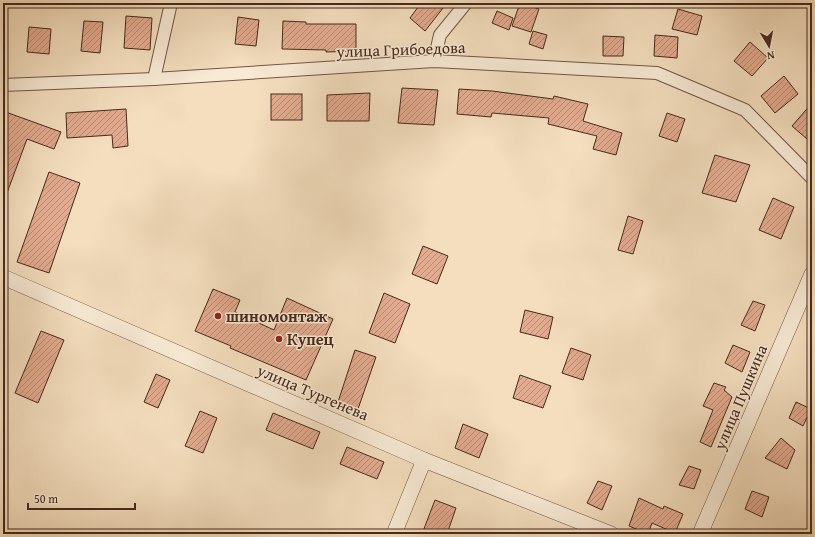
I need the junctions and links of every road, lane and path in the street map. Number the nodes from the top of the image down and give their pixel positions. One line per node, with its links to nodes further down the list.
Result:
1 (171, 3): 4 (street)
2 (466, 3): 3 (street)
3 (434, 61): 4 (street, улица Грибоедова); 6 (street, улица Грибоедова)
4 (154, 79): 5 (street, улица Грибоедова)
5 (3, 85)
6 (812, 178)
7 (812, 274): 12 (street, улица Пушкина)
8 (3, 277): 9 (street, улица Тургенева)
9 (424, 460): 10 (street); 11 (street, улица Тургенева)
10 (394, 534)
11 (611, 534)
12 (700, 534)

